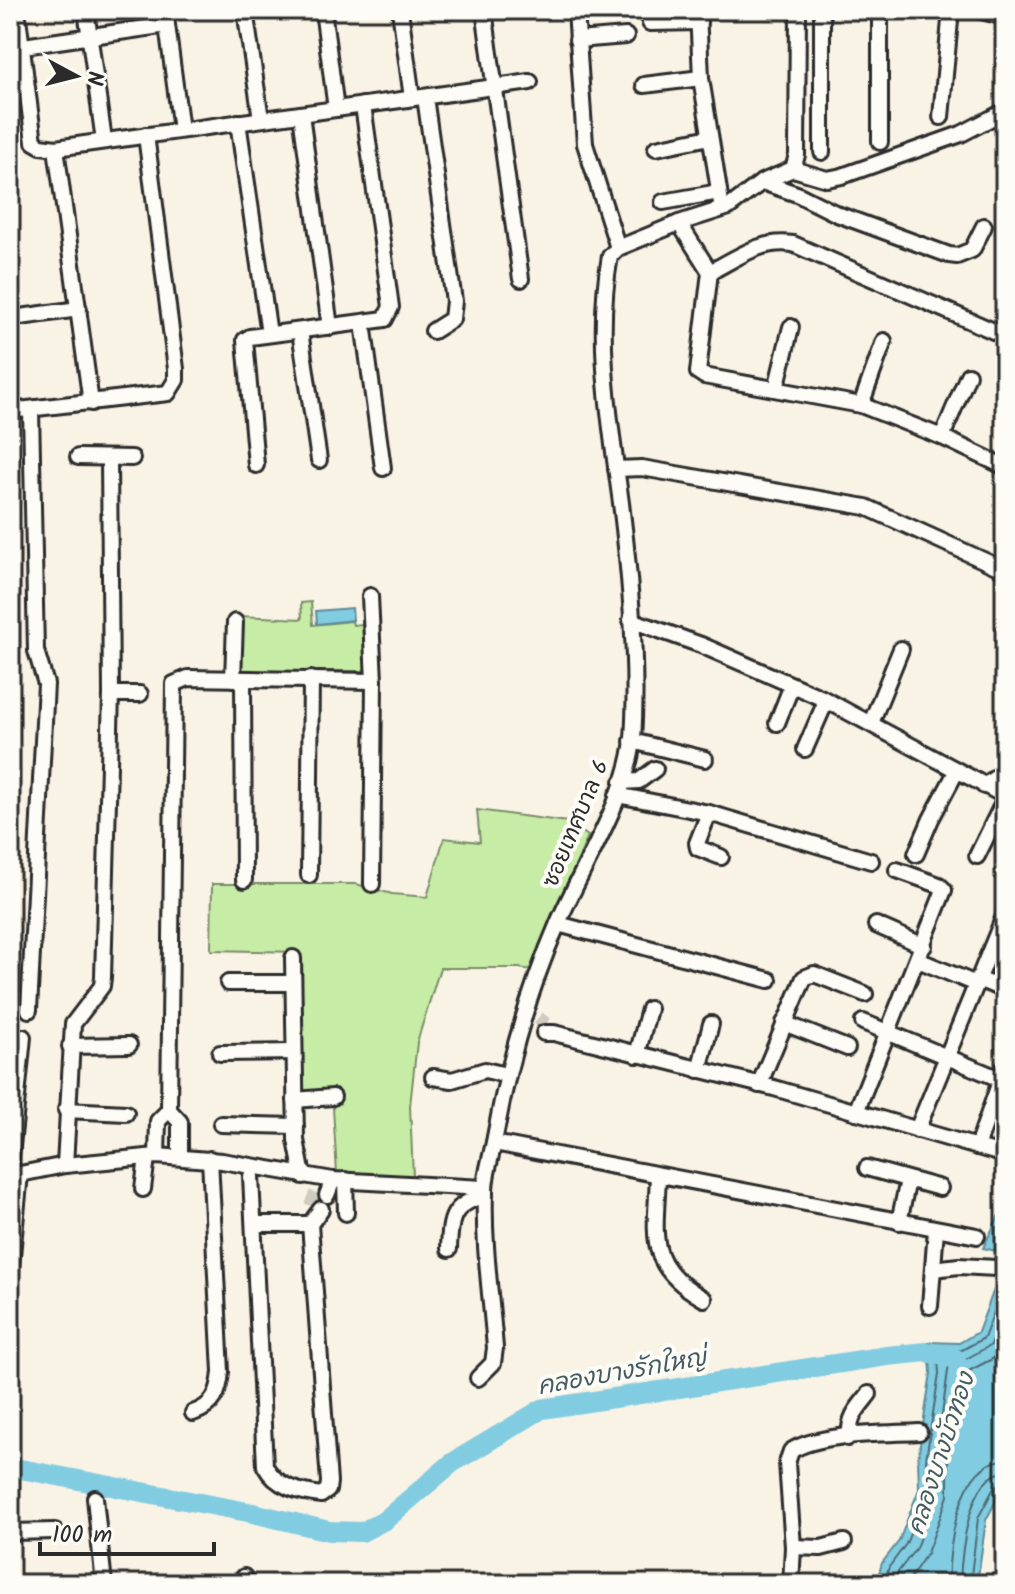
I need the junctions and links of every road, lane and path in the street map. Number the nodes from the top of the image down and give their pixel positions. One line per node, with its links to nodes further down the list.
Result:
1 (17, 10): 20 (street)
2 (86, 10): 17 (street)
3 (245, 10): 31 (street)
4 (323, 10): 27 (street)
5 (400, 10): 25 (street)
6 (484, 10): 24 (street)
7 (576, 10): 19 (street)
8 (798, 10): 41 (street)
9 (822, 10): 40 (street)
10 (880, 10): 37 (street)
11 (951, 10): 30 (street)
12 (978, 10): 14 (street)
13 (699, 16): 16 (street); 21 (street)
14 (1005, 17)
15 (166, 18): 17 (street); 33 (street)
16 (650, 23)
17 (90, 36): 20 (street); 36 (street)
18 (626, 36): 19 (street)
19 (577, 40): 49 (street)
20 (16, 47): 38 (street)
21 (701, 78): 23 (street); 35 (street)
22 (530, 82): 24 (street)
23 (644, 85)
24 (494, 87): 25 (street); 51 (street)
25 (418, 98): 26 (street); 58 (street)
26 (363, 105): 27 (street); 54 (street)
27 (336, 109): 29 (street)
28 (1005, 111): 41 (street)
29 (301, 114): 31 (street); 55 (street)
30 (941, 117)
31 (261, 119): 32 (street)
32 (238, 122): 33 (street); 59 (street)
33 (181, 130): 34 (street)
34 (146, 135): 36 (street); 64 (street)
35 (710, 137): 39 (street); 43 (street)
36 (104, 141): 38 (street)
37 (880, 142)
38 (56, 148): 52 (street)
39 (656, 148)
40 (822, 152)
41 (800, 171): 42 (street); 44 (street)
42 (762, 182): 44 (street); 46 (street)
43 (719, 192): 45 (street); 46 (street)
44 (797, 194): 48 (street)
45 (663, 202)
46 (722, 209): 47 (street)
47 (679, 223): 49 (street); 50 (street)
48 (984, 226)
49 (618, 248): 76 (street, ซอยเทศบาล 6)
50 (710, 272): 60 (street); 63 (street)
51 (521, 279)
52 (79, 309): 53 (street); 64 (street)
53 (20, 317)
54 (363, 323): 55 (street); 75 (street)
55 (330, 327): 57 (street)
56 (791, 327): 63 (street)
57 (300, 331): 59 (street); 72 (street)
58 (433, 331)
59 (269, 334): 73 (street)
60 (1005, 336)
61 (884, 341): 65 (street)
62 (968, 375): 68 (street)
63 (776, 389): 65 (street)
64 (91, 403): 66 (street)
65 (861, 405): 68 (street)
66 (31, 410): 67 (street); 122 (street)
67 (10, 411)
68 (942, 437): 74 (street)
69 (78, 457): 70 (street)
70 (109, 458): 71 (street); 86 (street)
71 (132, 458)
72 (319, 460)
73 (256, 465)
74 (1005, 467)
75 (383, 468)
76 (616, 469): 77 (street); 79 (street, ซอยเทศบาล 6)
77 (1005, 570)
78 (370, 596): 84 (street)
79 (631, 620): 85 (street); 91 (street, ซอยเทศบาล 6)
80 (235, 622): 83 (street)
81 (901, 649): 90 (street)
82 (311, 679): 83 (street); 84 (street); 106 (street)
83 (238, 680): 107 (street); 144 (street)
84 (374, 681): 108 (street)
85 (792, 685): 88 (street); 89 (street)
86 (111, 694): 87 (street); 130 (street)
87 (140, 694)
88 (826, 701): 90 (street); 92 (street)
89 (777, 723)
90 (871, 723): 96 (street)
91 (632, 741): 93 (street); 98 (street, ซอยเทศบาล 6)
92 (805, 749)
93 (705, 759)
94 (655, 769): 98 (street)
95 (1005, 771): 97 (street)
96 (956, 772): 97 (street); 101 (street)
97 (984, 786): 99 (street)
98 (619, 788): 100 (street); 110 (street, ซอยเทศบาล 6)
99 (1005, 798): 102 (street)
100 (709, 813): 103 (street); 104 (street)
101 (916, 854)
102 (977, 856)
103 (721, 857)
104 (871, 861)
105 (897, 870): 112 (street)
106 (309, 875)
107 (244, 880)
108 (372, 884)
109 (1005, 914): 115 (street)
110 (558, 924): 114 (street); 120 (street, ซอยเทศบาล 6)
111 (876, 925): 112 (street)
112 (921, 953): 115 (street); 127 (street)
113 (293, 958): 117 (street)
114 (769, 980)
115 (977, 982): 118 (street); 135 (street)
116 (228, 983): 117 (street)
117 (293, 983): 132 (street)
118 (1005, 990)
119 (865, 994): 124 (street)
120 (526, 1008): 126 (street, ซอยเทศบาล 6); 126 (street)
121 (649, 1009): 134 (street)
122 (29, 1010)
123 (863, 1022): 127 (street)
124 (784, 1023): 131 (street); 140 (street)
125 (711, 1024): 136 (street)
126 (539, 1029): 134 (street); 138 (street, ซอยเทศบาล 6)
127 (887, 1033): 135 (street); 145 (street)
128 (23, 1037): 158 (street)
129 (129, 1045): 130 (street)
130 (70, 1046): 143 (street)
131 (847, 1048)
132 (293, 1052): 133 (street); 142 (street)
133 (220, 1053)
134 (637, 1055): 136 (street)
135 (945, 1057): 137 (street); 149 (street)
136 (699, 1070): 140 (street)
137 (1003, 1073): 151 (street)
138 (506, 1075): 139 (street); 150 (street, ซอยเทศบาล 6)
139 (433, 1077)
140 (759, 1085): 145 (street)
141 (333, 1097): 142 (street)
142 (295, 1100): 148 (street)
143 (66, 1110): 146 (street); 156 (street)
144 (169, 1110): 153 (street); 154 (street)
145 (856, 1112): 149 (street)
146 (126, 1113)
147 (221, 1124): 148 (street)
148 (296, 1126): 161 (street)
149 (917, 1130): 151 (street)
150 (494, 1143): 159 (street); 166 (street, ซอยเทศบาล 6)
151 (977, 1147): 152 (street)
152 (1005, 1155)
153 (152, 1156): 154 (street); 156 (street); 165 (street)
154 (180, 1157): 155 (street)
155 (210, 1159): 161 (street); 181 (street)
156 (65, 1165): 158 (street)
157 (867, 1168): 163 (street)
158 (13, 1172): 176 (street)
159 (658, 1175): 169 (street); 177 (street)
160 (251, 1176): 170 (street)
161 (303, 1176): 162 (street)
162 (333, 1179): 166 (street); 167 (street); 168 (street)
163 (908, 1180): 164 (street); 169 (street)
164 (940, 1188)
165 (143, 1189)
166 (484, 1192): 173 (street); 179 (street, ซอยเทศบาล 6)
167 (316, 1208): 170 (street); 170 (street)
168 (346, 1213)
169 (899, 1222): 171 (street)
170 (254, 1224)
171 (936, 1229): 172 (street); 175 (street)
172 (977, 1236)
173 (449, 1249)
174 (996, 1268): 175 (street)
175 (933, 1269): 178 (street)
176 (10, 1275)
177 (704, 1299)
178 (930, 1306)
179 (478, 1378)
180 (869, 1394): 183 (street)
181 (193, 1413)
182 (919, 1432): 183 (street)
183 (847, 1438): 188 (street)
184 (95, 1498): 189 (street)
185 (55, 1531): 186 (street)
186 (10, 1532)
187 (844, 1542): 188 (street)
188 (793, 1547): 190 (street)
189 (104, 1584)
190 (791, 1584)

